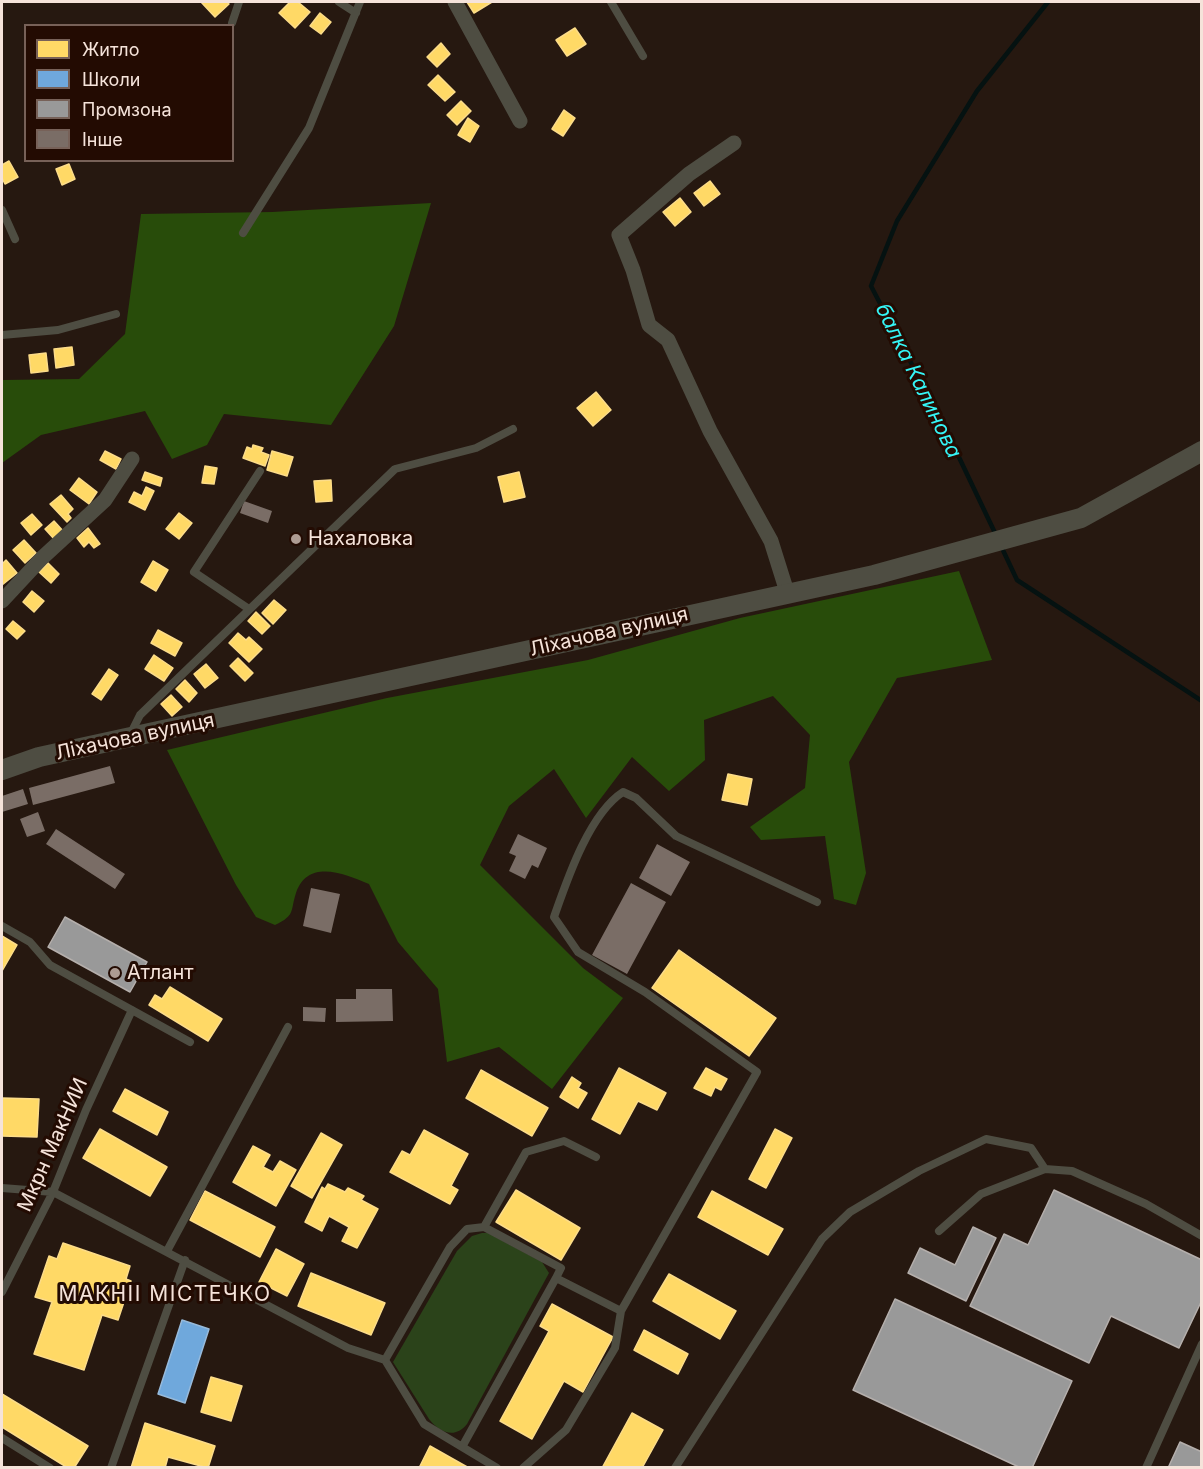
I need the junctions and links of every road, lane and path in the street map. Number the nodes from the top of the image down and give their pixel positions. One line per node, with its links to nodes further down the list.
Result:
1 (239, 2): 7 (lane)
2 (339, 2): 6 (lane)
3 (360, 2): 6 (lane)
4 (455, 2): 9 (street)
5 (611, 2): 8 (lane)
6 (356, 12): 12 (lane)
7 (232, 23)
8 (643, 56)
9 (520, 122)
10 (734, 143): 20 (street)
11 (2, 210): 13 (lane)
12 (243, 233)
13 (15, 240)
14 (116, 314): 15 (lane)
15 (2, 335)
16 (513, 429): 22 (lane)
17 (1202, 451): 20 (street, Ліхачова вулиця)
18 (132, 459): 21 (street)
19 (260, 471): 22 (lane)
20 (787, 592): 23 (street, Ліхачова вулиця)
21 (2, 601)
22 (249, 609): 23 (lane)
23 (128, 740): 24 (street, Ліхачова вулиця)
24 (2, 770)
25 (817, 902): 41 (lane)
26 (2, 926): 27 (lane)
27 (132, 1010): 29 (lane); 33 (lane, Мкрн МакНИИ)
28 (288, 1027): 37 (lane)
29 (190, 1042)
30 (596, 1157): 34 (lane)
31 (1045, 1169): 35 (lane); 36 (lane); 50 (lane)
32 (2, 1188): 33 (lane)
33 (53, 1192): 37 (lane); 40 (lane, Мкрн МакНИИ)
34 (484, 1227): 39 (lane); 43 (lane)
35 (939, 1231)
36 (1202, 1236)
37 (167, 1251): 38 (lane)
38 (185, 1260): 43 (lane); 47 (lane)
39 (556, 1278): 41 (lane); 45 (lane)
40 (2, 1292)
41 (621, 1311): 49 (lane)
42 (1202, 1344): 51 (lane)
43 (385, 1360): 45 (lane)
44 (2, 1438): 46 (lane)
45 (462, 1447): 48 (lane)
46 (50, 1467)
47 (111, 1467)
48 (496, 1467)
49 (523, 1467)
50 (675, 1467)
51 (1146, 1467)

